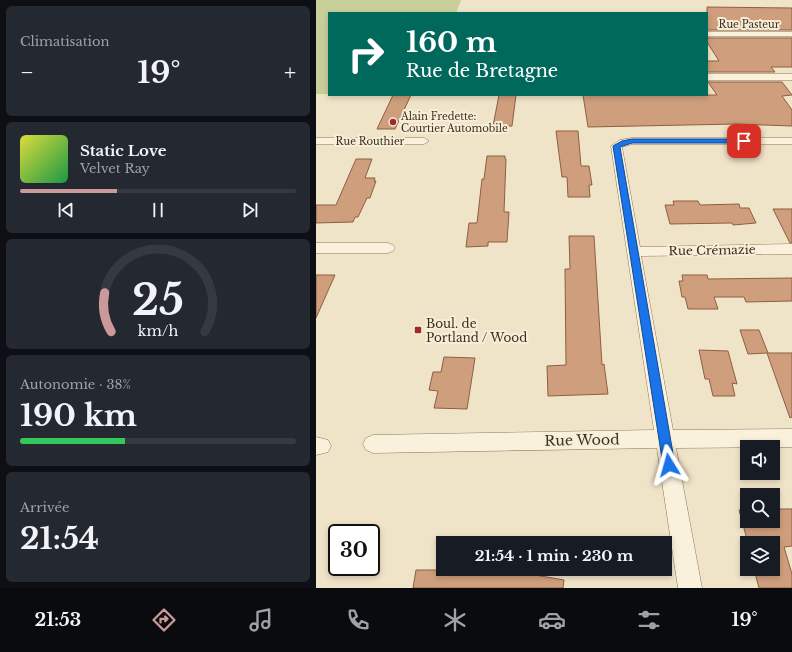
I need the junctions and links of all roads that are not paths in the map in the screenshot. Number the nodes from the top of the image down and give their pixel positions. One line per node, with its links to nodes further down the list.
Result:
1 (708, 34): 2 (street, Rue Pasteur)
2 (792, 34)
3 (708, 77): 4 (street)
4 (792, 77)
5 (316, 141): 6 (street, Rue Routhier)
6 (424, 141)
7 (792, 141): 11 (street)
8 (316, 248): 9 (street)
9 (388, 248)
10 (792, 249): 11 (street, Rue Crémazie)
11 (633, 252): 12 (street)
12 (665, 438): 13 (street, Rue Wood); 14 (street, Rue Wood); 15 (street)
13 (792, 438)
14 (373, 444)
15 (690, 588)

